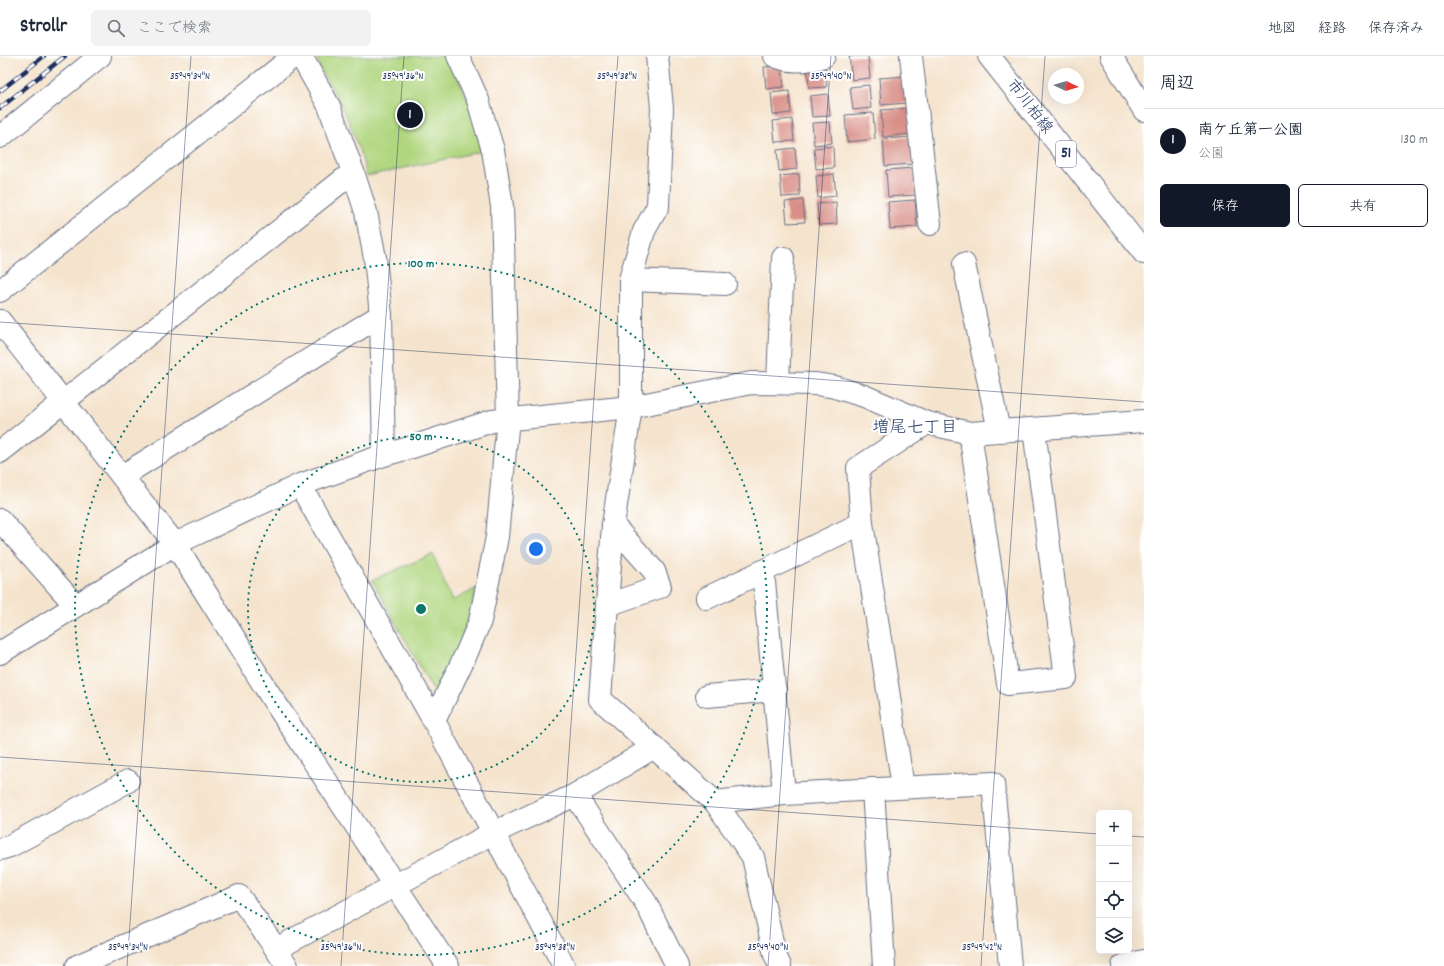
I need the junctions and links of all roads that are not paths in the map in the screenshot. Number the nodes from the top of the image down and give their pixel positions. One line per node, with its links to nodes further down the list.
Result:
1 (100, 56): 12 (street)
2 (294, 56): 20 (street)
3 (301, 56): 13 (street)
4 (458, 56): 26 (street)
5 (657, 56): 18 (street)
6 (774, 56): 7 (street)
7 (824, 56)
8 (910, 56): 14 (street)
9 (989, 56): 15 (street, 市川柏線 / 51)
10 (1117, 58): 11 (street)
11 (1144, 110)
12 (0, 137)
13 (353, 172): 21 (street); 24 (street)
14 (930, 224)
15 (1144, 253)
16 (783, 258): 23 (street)
17 (964, 264): 30 (street)
18 (631, 280): 19 (street); 25 (street)
19 (725, 284)
20 (0, 291)
21 (381, 315): 33 (street); 34 (street)
22 (0, 321): 24 (street)
23 (778, 383): 25 (street); 28 (street)
24 (63, 401): 32 (street); 34 (street)
25 (631, 407): 26 (street); 38 (street)
26 (508, 418): 33 (street); 47 (street)
27 (1144, 421): 29 (street)
28 (927, 423): 31 (street); 37 (street)
29 (1034, 429): 30 (street); 31 (street)
30 (999, 431): 31 (street)
31 (970, 434)
32 (0, 452)
33 (384, 455): 35 (street)
34 (122, 476): 39 (street)
35 (300, 485): 39 (street); 47 (street)
36 (0, 520): 42 (street)
37 (862, 523): 40 (street); 50 (street)
38 (613, 525): 43 (street); 43 (street)
39 (175, 544): 42 (street); 57 (street)
40 (764, 571): 41 (street); 45 (street)
41 (707, 598)
42 (75, 605): 44 (street)
43 (607, 605): 48 (street)
44 (0, 653)
45 (775, 690): 46 (street); 52 (street)
46 (707, 696)
47 (434, 721): 55 (street)
48 (654, 747): 53 (street); 54 (street)
49 (128, 781): 56 (street)
50 (903, 787): 51 (street); 66 (street)
51 (873, 789): 52 (street); 65 (street)
52 (784, 794): 54 (street)
53 (575, 795): 55 (street); 63 (street)
54 (715, 802): 64 (street)
55 (493, 833): 57 (street); 62 (street)
56 (0, 849)
57 (395, 885): 58 (street); 61 (street)
58 (281, 958): 60 (street)
59 (1144, 961): 67 (street)
60 (77, 966)
61 (448, 966)
62 (564, 966)
63 (677, 966)
64 (780, 966)
65 (884, 966)
66 (1010, 966)
67 (1123, 966)

